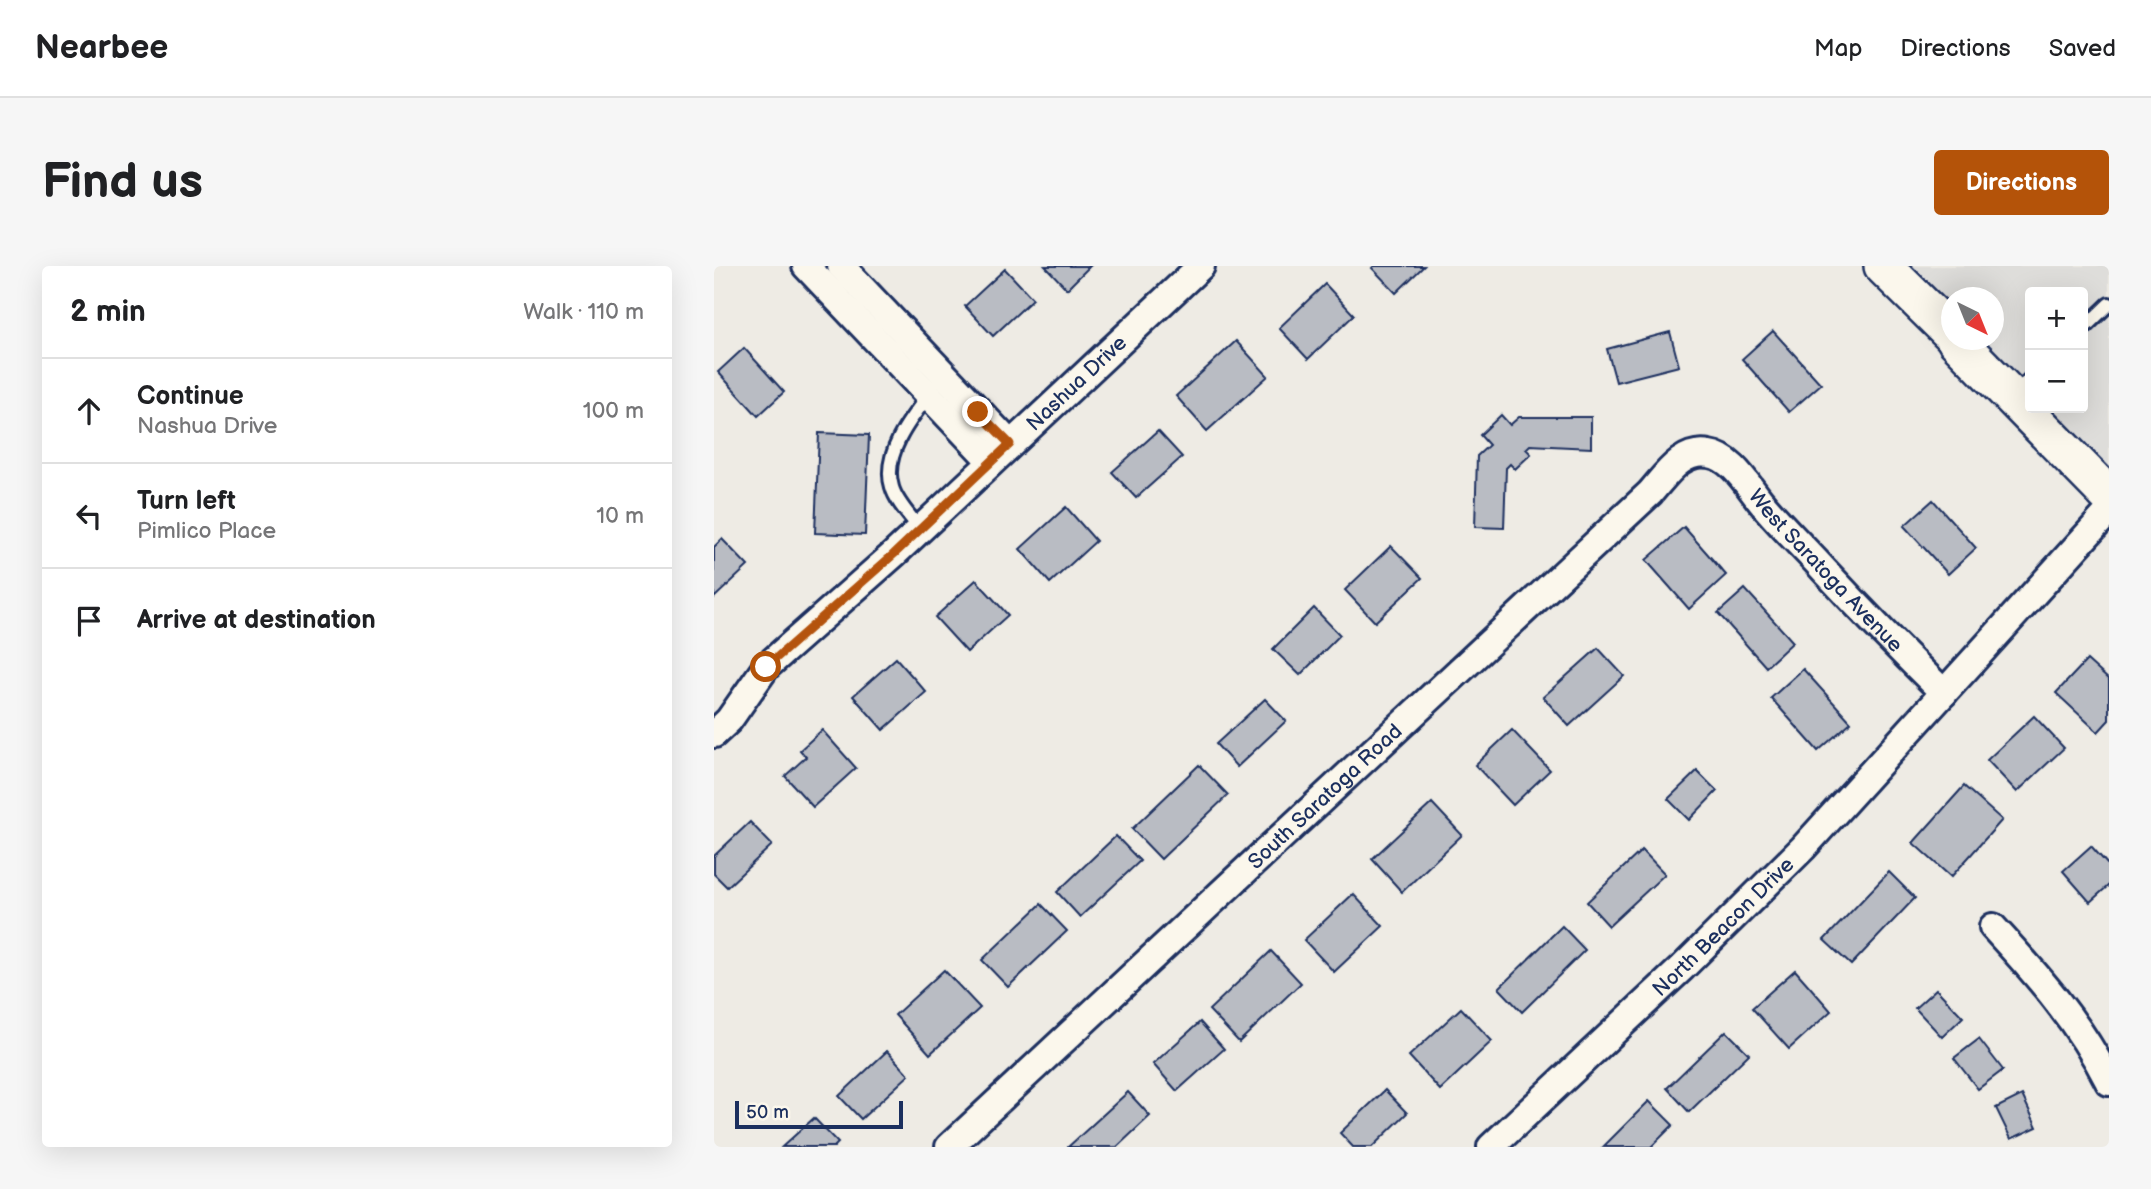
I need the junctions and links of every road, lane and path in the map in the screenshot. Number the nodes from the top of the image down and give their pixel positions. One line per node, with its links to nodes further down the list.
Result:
1 (806, 266): 8 (street)
2 (841, 266): 8 (street)
3 (1201, 266): 12 (street, Nashua Drive)
4 (1894, 269): 6 (main road)
5 (2109, 304): 7 (lane)
6 (1941, 323)
7 (2088, 324)
8 (895, 341): 11 (street); 12 (street)
9 (1970, 350): 10 (main road)
10 (2021, 388): 14 (main road)
11 (929, 396): 12 (street); 16 (lane)
12 (1001, 453): 16 (street, Nashua Drive)
13 (1706, 453): 17 (street, West Saratoga Avenue); 21 (street, South Saratoga Road)
14 (2109, 496)
15 (2109, 511): 17 (street, North Beacon Drive)
16 (920, 529): 18 (street, Nashua Drive)
17 (1944, 693): 22 (street, North Beacon Drive)
18 (714, 734)
19 (1993, 927): 20 (street)
20 (2109, 1082)
21 (949, 1147)
22 (1491, 1147)

